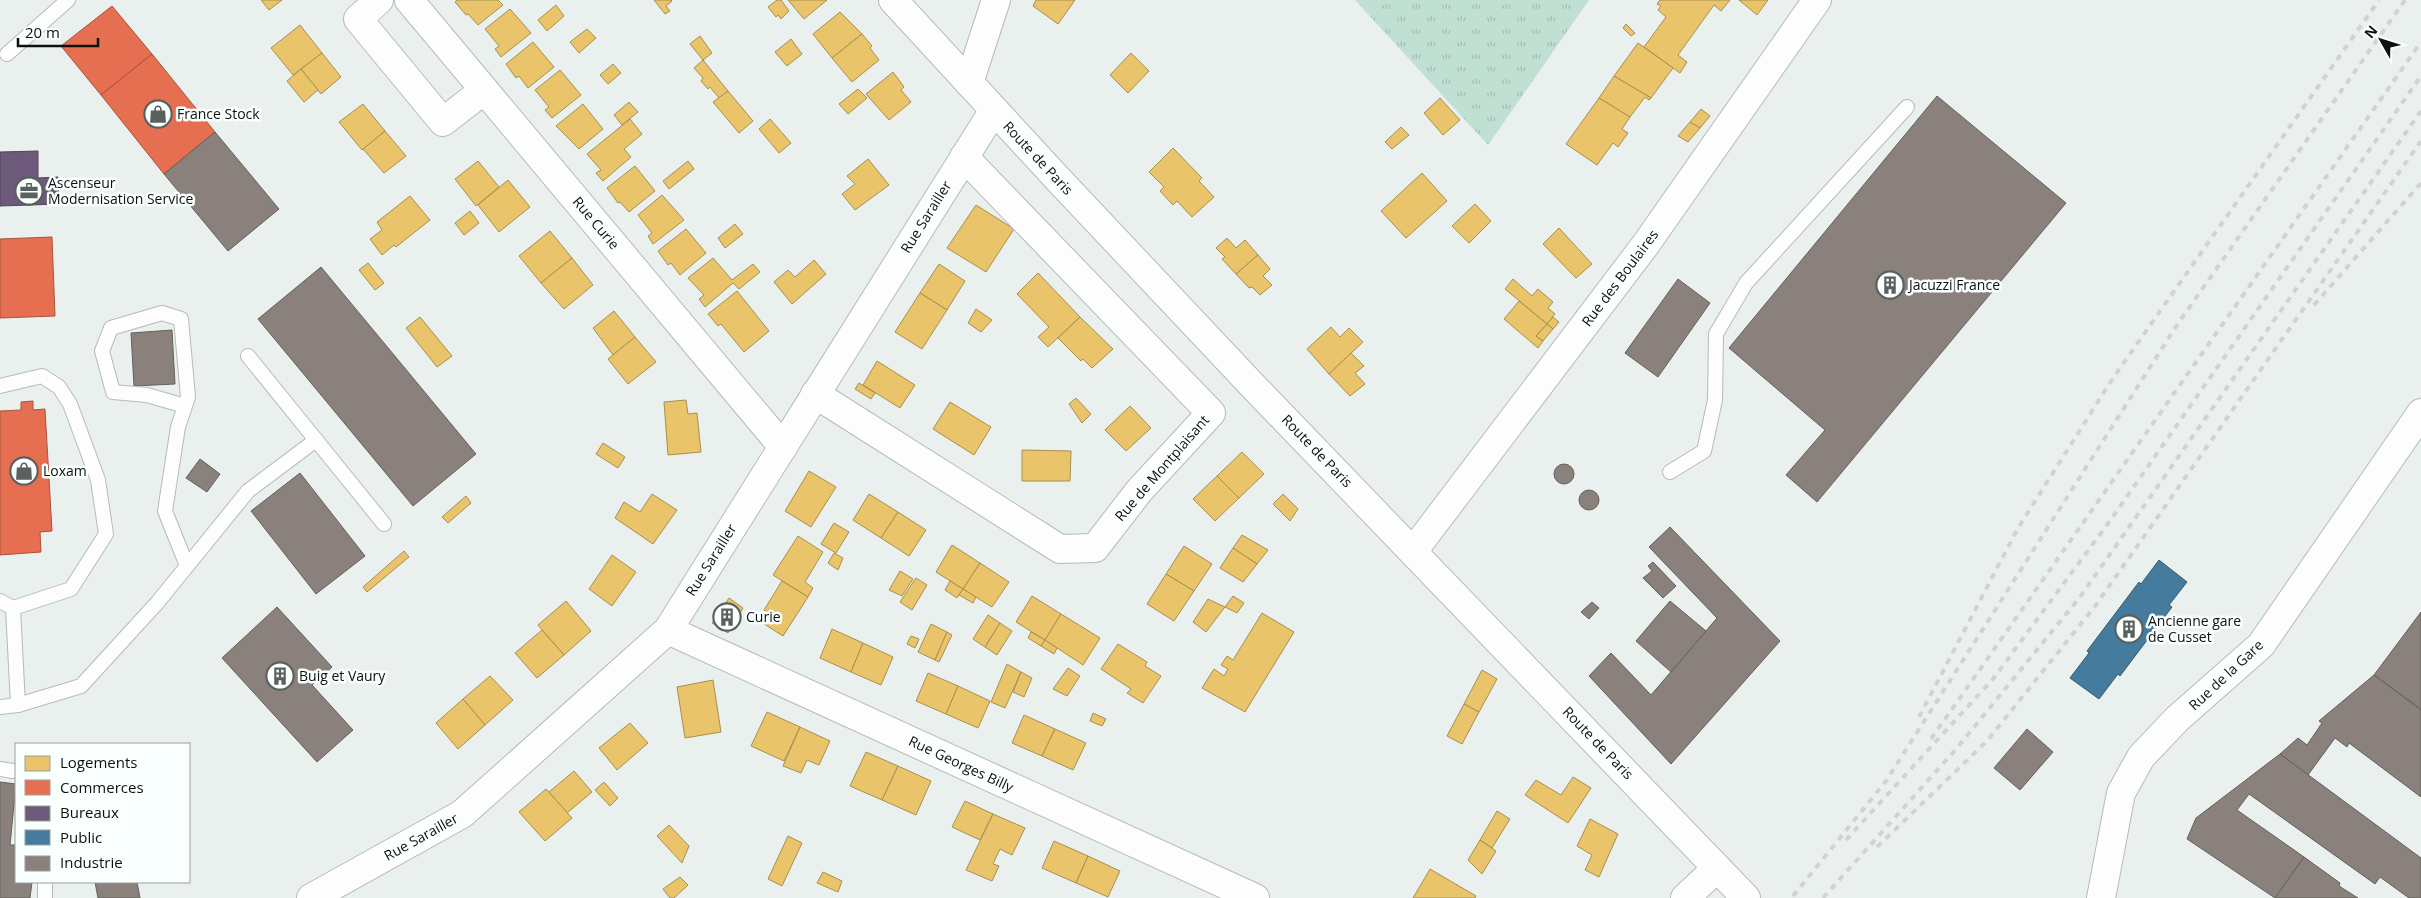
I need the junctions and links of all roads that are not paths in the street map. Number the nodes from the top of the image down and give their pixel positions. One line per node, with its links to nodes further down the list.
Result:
1 (68, 0): 7 (lane)
2 (379, 0): 9 (street)
3 (409, 0): 9 (street, Rue Curie)
4 (893, 0): 8 (street, Route de Paris)
5 (996, 0): 8 (street)
6 (1817, 0): 22 (street, Rue des Boulaires)
7 (7, 54)
8 (969, 83): 11 (street, Route de Paris)
9 (484, 90): 19 (street, Rue Curie)
10 (1907, 107): 20 (lane)
11 (994, 110): 12 (street, Rue Sarailler); 22 (street, Route de Paris)
12 (964, 157): 15 (street, Rue Sarailler); 15 (street, Rue de Montplaisant)
13 (248, 356): 18 (lane)
14 (0, 386): 25 (lane)
15 (815, 394): 19 (street, Rue Sarailler)
16 (185, 406): 16 (lane); 23 (lane)
17 (2421, 413): 36 (street, Rue de la Gare)
18 (316, 440): 21 (lane); 23 (lane)
19 (783, 447): 26 (street, Rue Sarailler)
20 (1670, 472)
21 (384, 524)
22 (1414, 550): 29 (street, Route de Paris)
23 (187, 566): 27 (lane)
24 (0, 601): 25 (lane)
25 (13, 608): 27 (lane)
26 (668, 630): 32 (street, Rue Sarailler); 33 (street, Rue Georges Billy)
27 (18, 705): 28 (lane)
28 (0, 707)
29 (1717, 868): 34 (street); 35 (street, Route de Paris)
30 (44, 883): 31 (lane)
31 (45, 898)
32 (311, 898)
33 (1255, 898)
34 (1685, 898)
35 (1746, 898)
36 (2101, 898)

